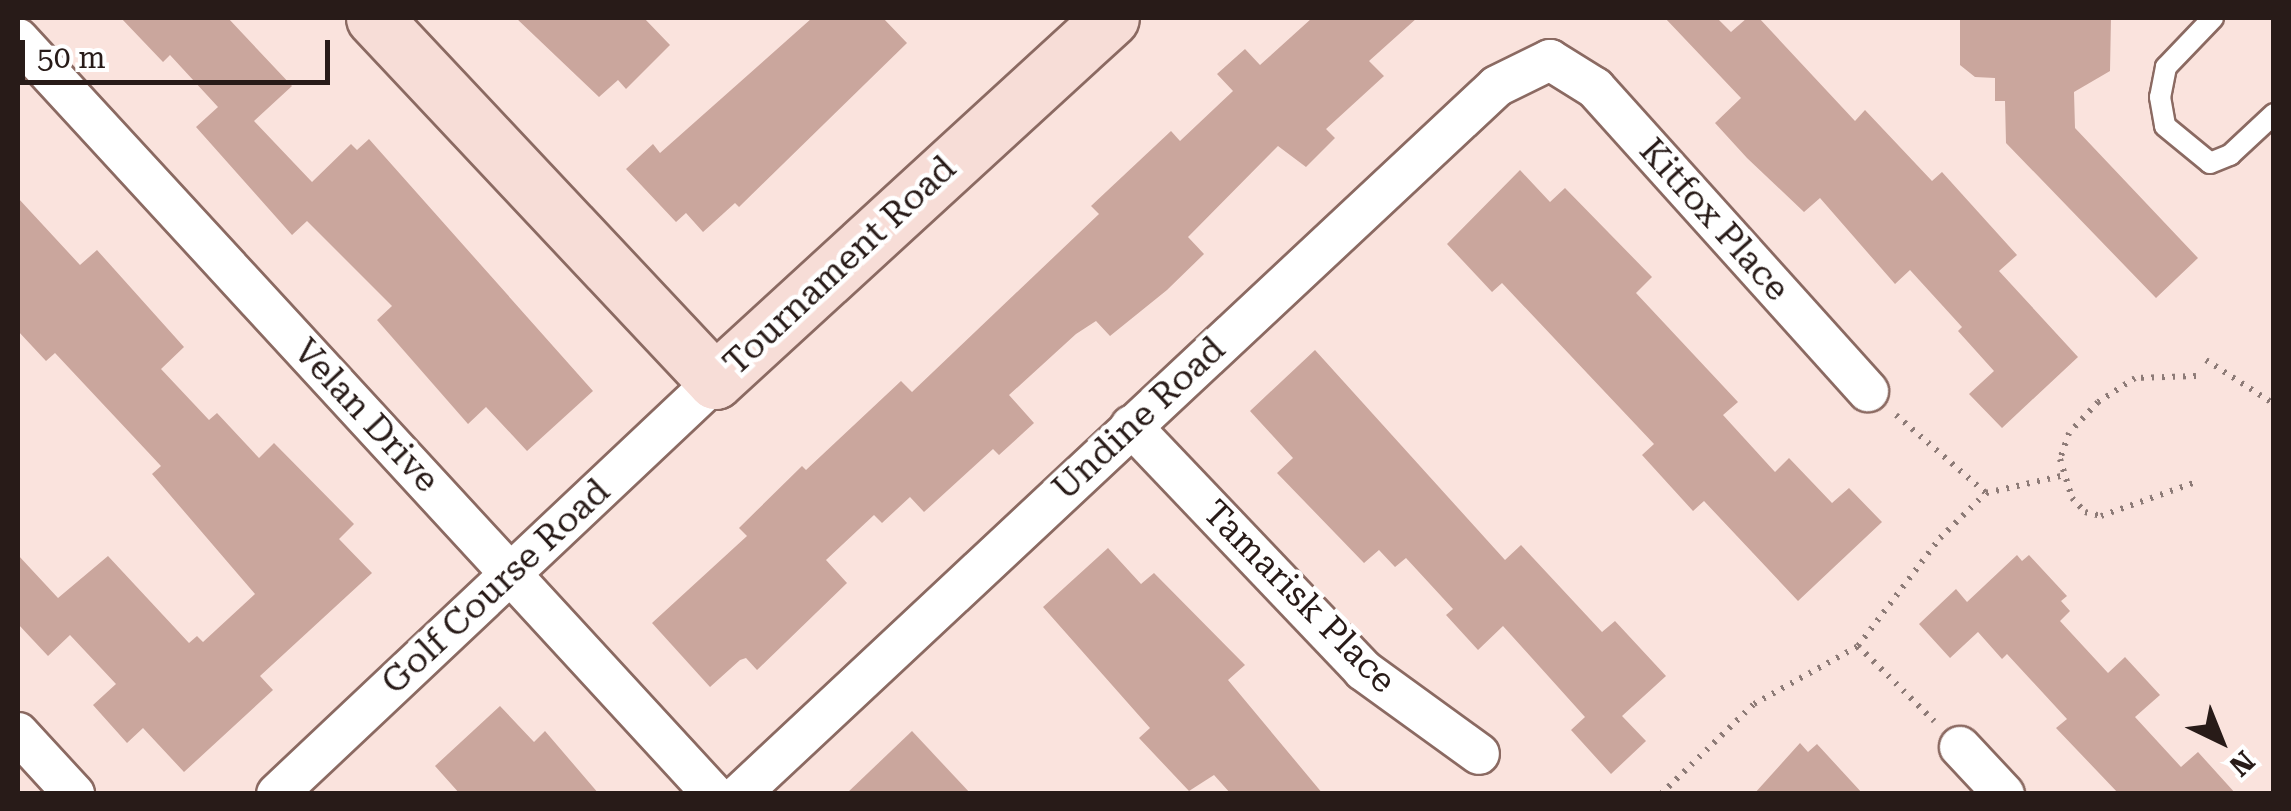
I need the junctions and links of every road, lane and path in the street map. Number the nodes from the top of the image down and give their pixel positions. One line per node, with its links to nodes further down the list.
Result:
1 (374, 18): 9 (street, Tournament Road)
2 (1111, 18): 9 (street, Tournament Road)
3 (2213, 18): 6 (lane)
4 (18, 39): 16 (street, Velan Drive)
5 (1550, 60): 10 (street, Kitfox Place); 12 (street, Undine Road)
6 (2274, 114)
7 (2206, 360): 11 (path)
8 (2196, 376): 13 (path)
9 (715, 380): 16 (street, Golf Course Road)
10 (1868, 391): 15 (path)
11 (2274, 404)
12 (1131, 426): 20 (street, Tamarisk Place); 24 (street, Undine Road)
13 (2060, 476): 14 (path); 15 (path)
14 (2196, 482)
15 (1986, 493): 17 (path)
16 (510, 572): 22 (street, Golf Course Road); 23 (street, Velan Drive)
17 (1858, 646): 19 (path); 25 (path)
18 (18, 733): 21 (street)
19 (1960, 746): 26 (street)
20 (1479, 754)
21 (74, 794)
22 (277, 794)
23 (713, 794)
24 (740, 794)
25 (1661, 794)
26 (2004, 794)

